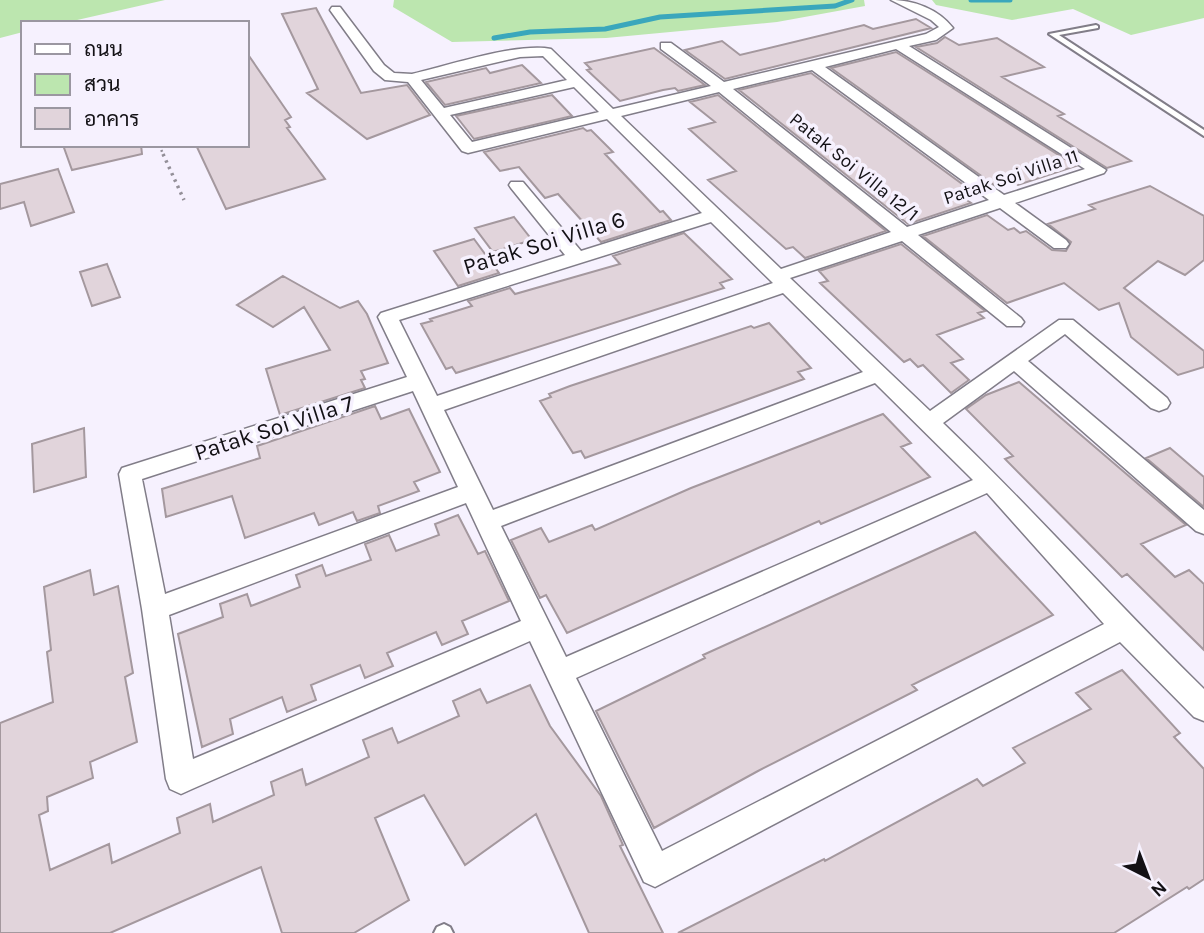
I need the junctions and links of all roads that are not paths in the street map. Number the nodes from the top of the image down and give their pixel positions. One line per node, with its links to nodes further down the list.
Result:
1 (897, 0): 4 (street)
2 (336, 10): 7 (street)
3 (1096, 27): 12 (lane)
4 (898, 45): 6 (street); 14 (street, Patak Soi Villa 11)
5 (666, 46): 9 (street, Patak Soi Villa 12/1)
6 (814, 65): 9 (street); 14 (street)
7 (412, 78): 8 (street); 10 (street)
8 (577, 82): 10 (street); 11 (street)
9 (723, 88): 11 (street); 16 (street, Patak Soi Villa 12/1)
10 (440, 113): 11 (street)
11 (611, 115): 15 (street)
12 (1204, 134)
13 (517, 185): 18 (street)
14 (1003, 202): 16 (street, Patak Soi Villa 11); 17 (street)
15 (714, 215): 18 (street, Patak Soi Villa 6); 19 (street)
16 (904, 234): 19 (street, Patak Soi Villa 11); 20 (street, Patak Soi Villa 12/1)
17 (1060, 244)
18 (577, 258): 23 (street, Patak Soi Villa 6)
19 (782, 281): 22 (street); 25 (street, Patak Soi Villa 11)
20 (1014, 322)
21 (1015, 361): 24 (street); 26 (street); 30 (street)
22 (878, 374): 26 (street); 29 (street)
23 (419, 381): 25 (street); 31 (street, Patak Soi Villa 7)
24 (1159, 403)
25 (431, 406): 28 (street)
26 (928, 423): 27 (street)
27 (990, 482): 33 (street); 34 (street)
28 (472, 491): 29 (street); 31 (street)
29 (486, 522): 32 (street)
30 (1204, 524)
31 (155, 609): 32 (street)
32 (537, 626): 34 (street)
33 (1123, 627): 34 (street); 35 (street)
34 (559, 673)
35 (1204, 708)

